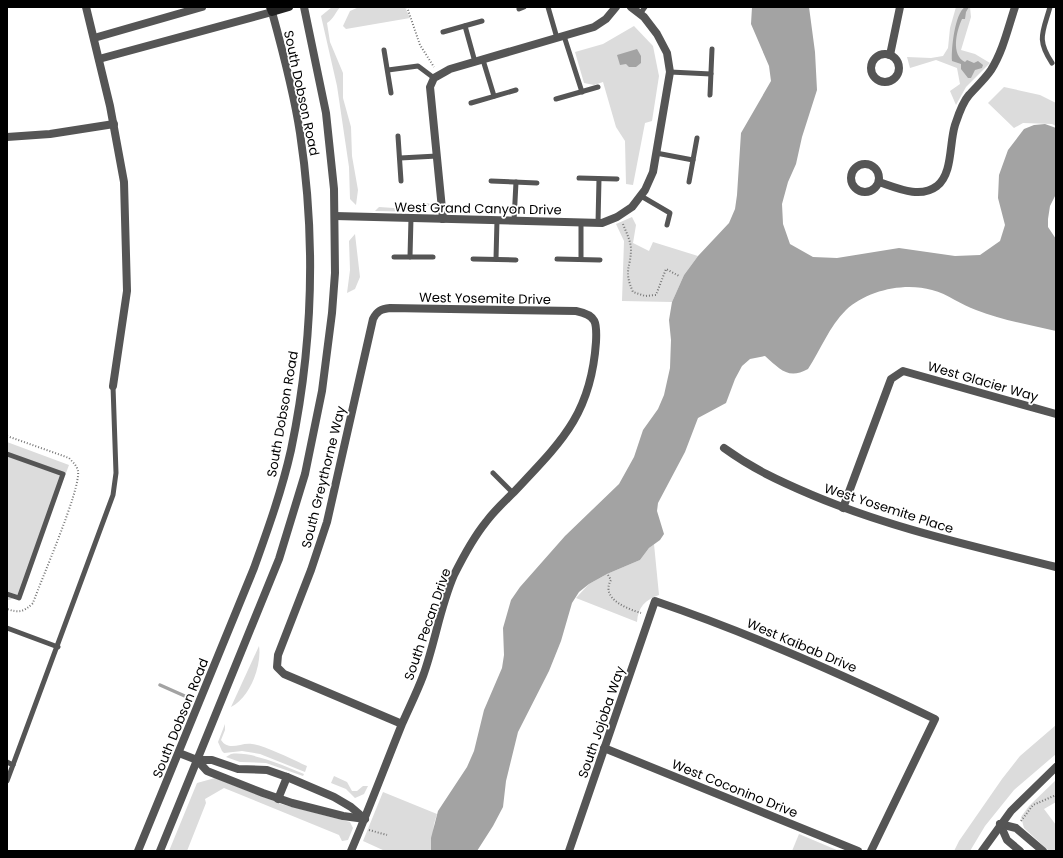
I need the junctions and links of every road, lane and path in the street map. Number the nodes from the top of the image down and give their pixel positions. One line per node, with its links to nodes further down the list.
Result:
1 (86, 7): 18 (street)
2 (202, 7): 18 (street)
3 (289, 7): 12 (main road)
4 (304, 7): 56 (street, South Dobson Road)
5 (407, 7): 25 (path)
6 (548, 7): 17 (lane)
7 (616, 7): 17 (street)
8 (631, 7): 13 (street)
9 (900, 7): 21 (street)
10 (1015, 7): 53 (street)
11 (1050, 7): 24 (lane)
12 (271, 10): 22 (street); 93 (street, South Dobson Road)
13 (642, 10): 27 (street)
14 (482, 21): 15 (lane)
15 (465, 26): 16 (lane); 23 (lane)
16 (444, 32)
17 (561, 37): 23 (street); 32 (lane)
18 (94, 38): 22 (street)
19 (712, 49): 28 (lane)
20 (384, 50): 26 (lane)
21 (890, 55)
22 (99, 59): 38 (street)
23 (479, 61): 29 (street); 35 (lane)
24 (1052, 63)
25 (435, 67)
26 (388, 70): 29 (lane); 33 (lane)
27 (670, 72): 28 (lane); 42 (street)
28 (711, 74): 34 (lane)
29 (434, 78): 43 (street)
30 (598, 87): 32 (lane)
31 (516, 90): 35 (lane)
32 (582, 92): 36 (lane)
33 (391, 93)
34 (710, 95)
35 (494, 96): 37 (lane)
36 (556, 99)
37 (471, 103)
38 (114, 124): 40 (street); 77 (street)
39 (398, 136): 44 (lane)
40 (7, 137)
41 (697, 138): 45 (lane)
42 (656, 153): 45 (lane); 55 (street)
43 (437, 156): 44 (lane); 59 (street)
44 (400, 158): 49 (lane)
45 (693, 160): 52 (lane)
46 (579, 178): 47 (lane)
47 (599, 179): 48 (lane); 63 (lane)
48 (617, 179)
49 (401, 181)
50 (492, 181): 51 (lane)
51 (516, 182): 54 (lane); 61 (lane)
52 (689, 182)
53 (879, 182)
54 (537, 183)
55 (641, 196): 57 (street); 64 (lane)
56 (335, 216): 58 (street, West Grand Canyon Drive); 94 (street, South Dobson Road)
57 (620, 216): 63 (street, West Grand Canyon Drive); 74 (path)
58 (411, 218): 59 (street, West Grand Canyon Drive); 66 (lane)
59 (444, 219): 60 (street, West Grand Canyon Drive)
60 (497, 220): 61 (street, West Grand Canyon Drive); 71 (lane)
61 (514, 221): 62 (street, West Grand Canyon Drive)
62 (581, 222): 63 (street, West Grand Canyon Drive); 70 (lane)
63 (598, 222)
64 (667, 226)
65 (394, 257): 66 (lane)
66 (410, 257): 67 (lane)
67 (433, 257)
68 (473, 259): 71 (lane)
69 (557, 259): 70 (lane)
70 (580, 259): 73 (lane)
71 (496, 260): 72 (lane)
72 (516, 260)
73 (600, 260)
74 (679, 276)
75 (376, 313): 76 (street, West Yosemite Drive); 91 (street, South Greythorne Way)
76 (593, 318): 82 (street, South Pecan Drive)
77 (113, 386): 90 (lane)
78 (1056, 414): 83 (street, West Glacier Way)
79 (724, 448): 83 (street, West Yosemite Place)
80 (7, 454): 86 (lane)
81 (493, 473): 82 (lane)
82 (513, 493): 91 (street, South Pecan Drive)
83 (843, 508): 84 (street, West Yosemite Place)
84 (1056, 566)
85 (608, 575): 88 (path)
86 (7, 594)
87 (656, 601): 88 (street, South Jojoba Way); 112 (street, West Kaibab Drive)
88 (650, 616): 92 (street, South Jojoba Way)
89 (7, 628): 90 (lane)
90 (58, 647): 96 (lane)
91 (402, 724): 102 (street, South Pecan Drive)
92 (604, 748): 110 (street, South Jojoba Way); 111 (street, West Coconino Drive)
93 (179, 753): 94 (street); 107 (street, South Dobson Road)
94 (197, 760): 98 (street); 101 (street); 108 (street, South Dobson Road)
95 (7, 762): 96 (lane)
96 (13, 765): 99 (lane)
97 (1056, 767): 103 (street)
98 (287, 777): 101 (street); 102 (street)
99 (7, 781)
100 (1056, 795): 104 (path)
101 (278, 798): 102 (street)
102 (365, 819): 109 (street, South Pecan Drive)
103 (1000, 824): 104 (street); 113 (street); 114 (street)
104 (1016, 828): 115 (street)
105 (368, 830): 106 (path)
106 (387, 835)
107 (138, 851)
108 (160, 851)
109 (351, 851)
110 (569, 851)
111 (858, 851)
112 (871, 851)
113 (982, 851)
114 (1020, 851)
115 (1043, 851)

